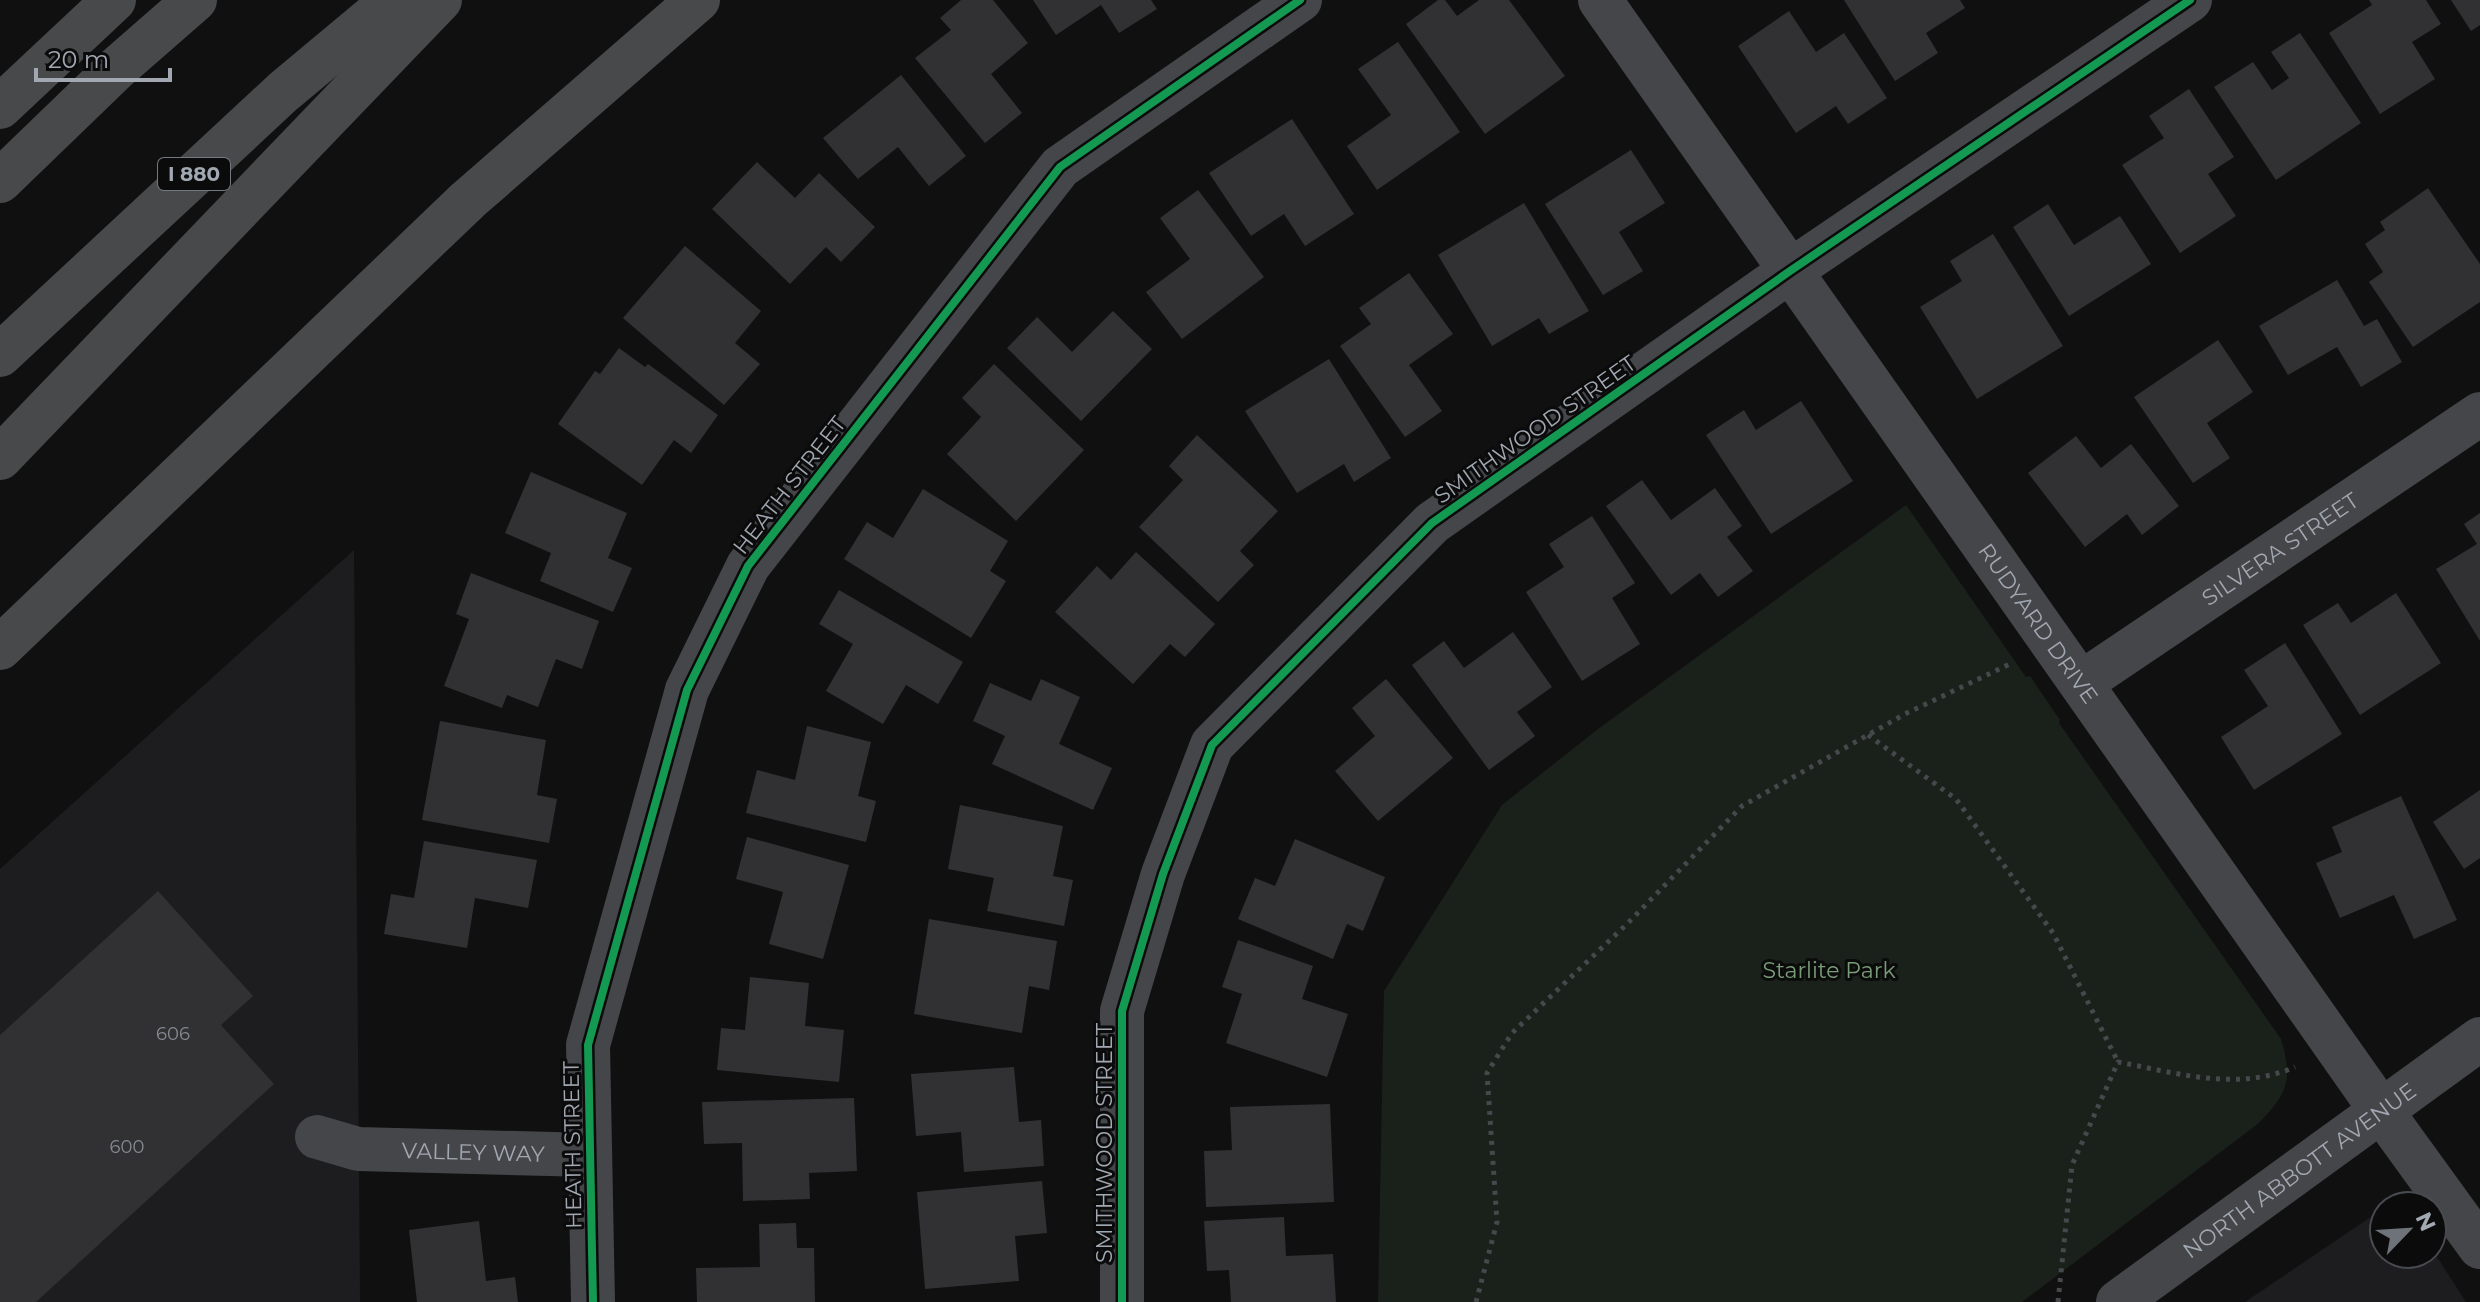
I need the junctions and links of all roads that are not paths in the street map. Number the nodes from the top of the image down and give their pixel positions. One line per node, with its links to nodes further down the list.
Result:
1 (114, 0): 9 (highway)
2 (195, 0): 10 (highway)
3 (393, 0): 12 (highway, I 880)
4 (440, 0): 14 (highway)
5 (698, 0): 15 (highway)
6 (1300, 0): 20 (street, HEATH STREET)
7 (1600, 0): 11 (street, RUDYARD DRIVE)
8 (2190, 0): 11 (street, SMITHWOOD STREET)
9 (0, 107)
10 (0, 181)
11 (1790, 271): 16 (street, RUDYARD DRIVE); 23 (street, SMITHWOOD STREET)
12 (0, 355)
13 (2480, 414): 16 (street, SILVERA STREET)
14 (0, 458)
15 (0, 648)
16 (2081, 683): 18 (street, RUDYARD DRIVE)
17 (2480, 1039): 18 (street, NORTH ABBOTT AVENUE)
18 (2380, 1109): 21 (street, RUDYARD DRIVE); 24 (street, NORTH ABBOTT AVENUE)
19 (317, 1137): 20 (street, VALLEY WAY)
20 (590, 1155): 22 (street, HEATH STREET)
21 (2480, 1247)
22 (593, 1302)
23 (1122, 1302)
24 (2118, 1302)

